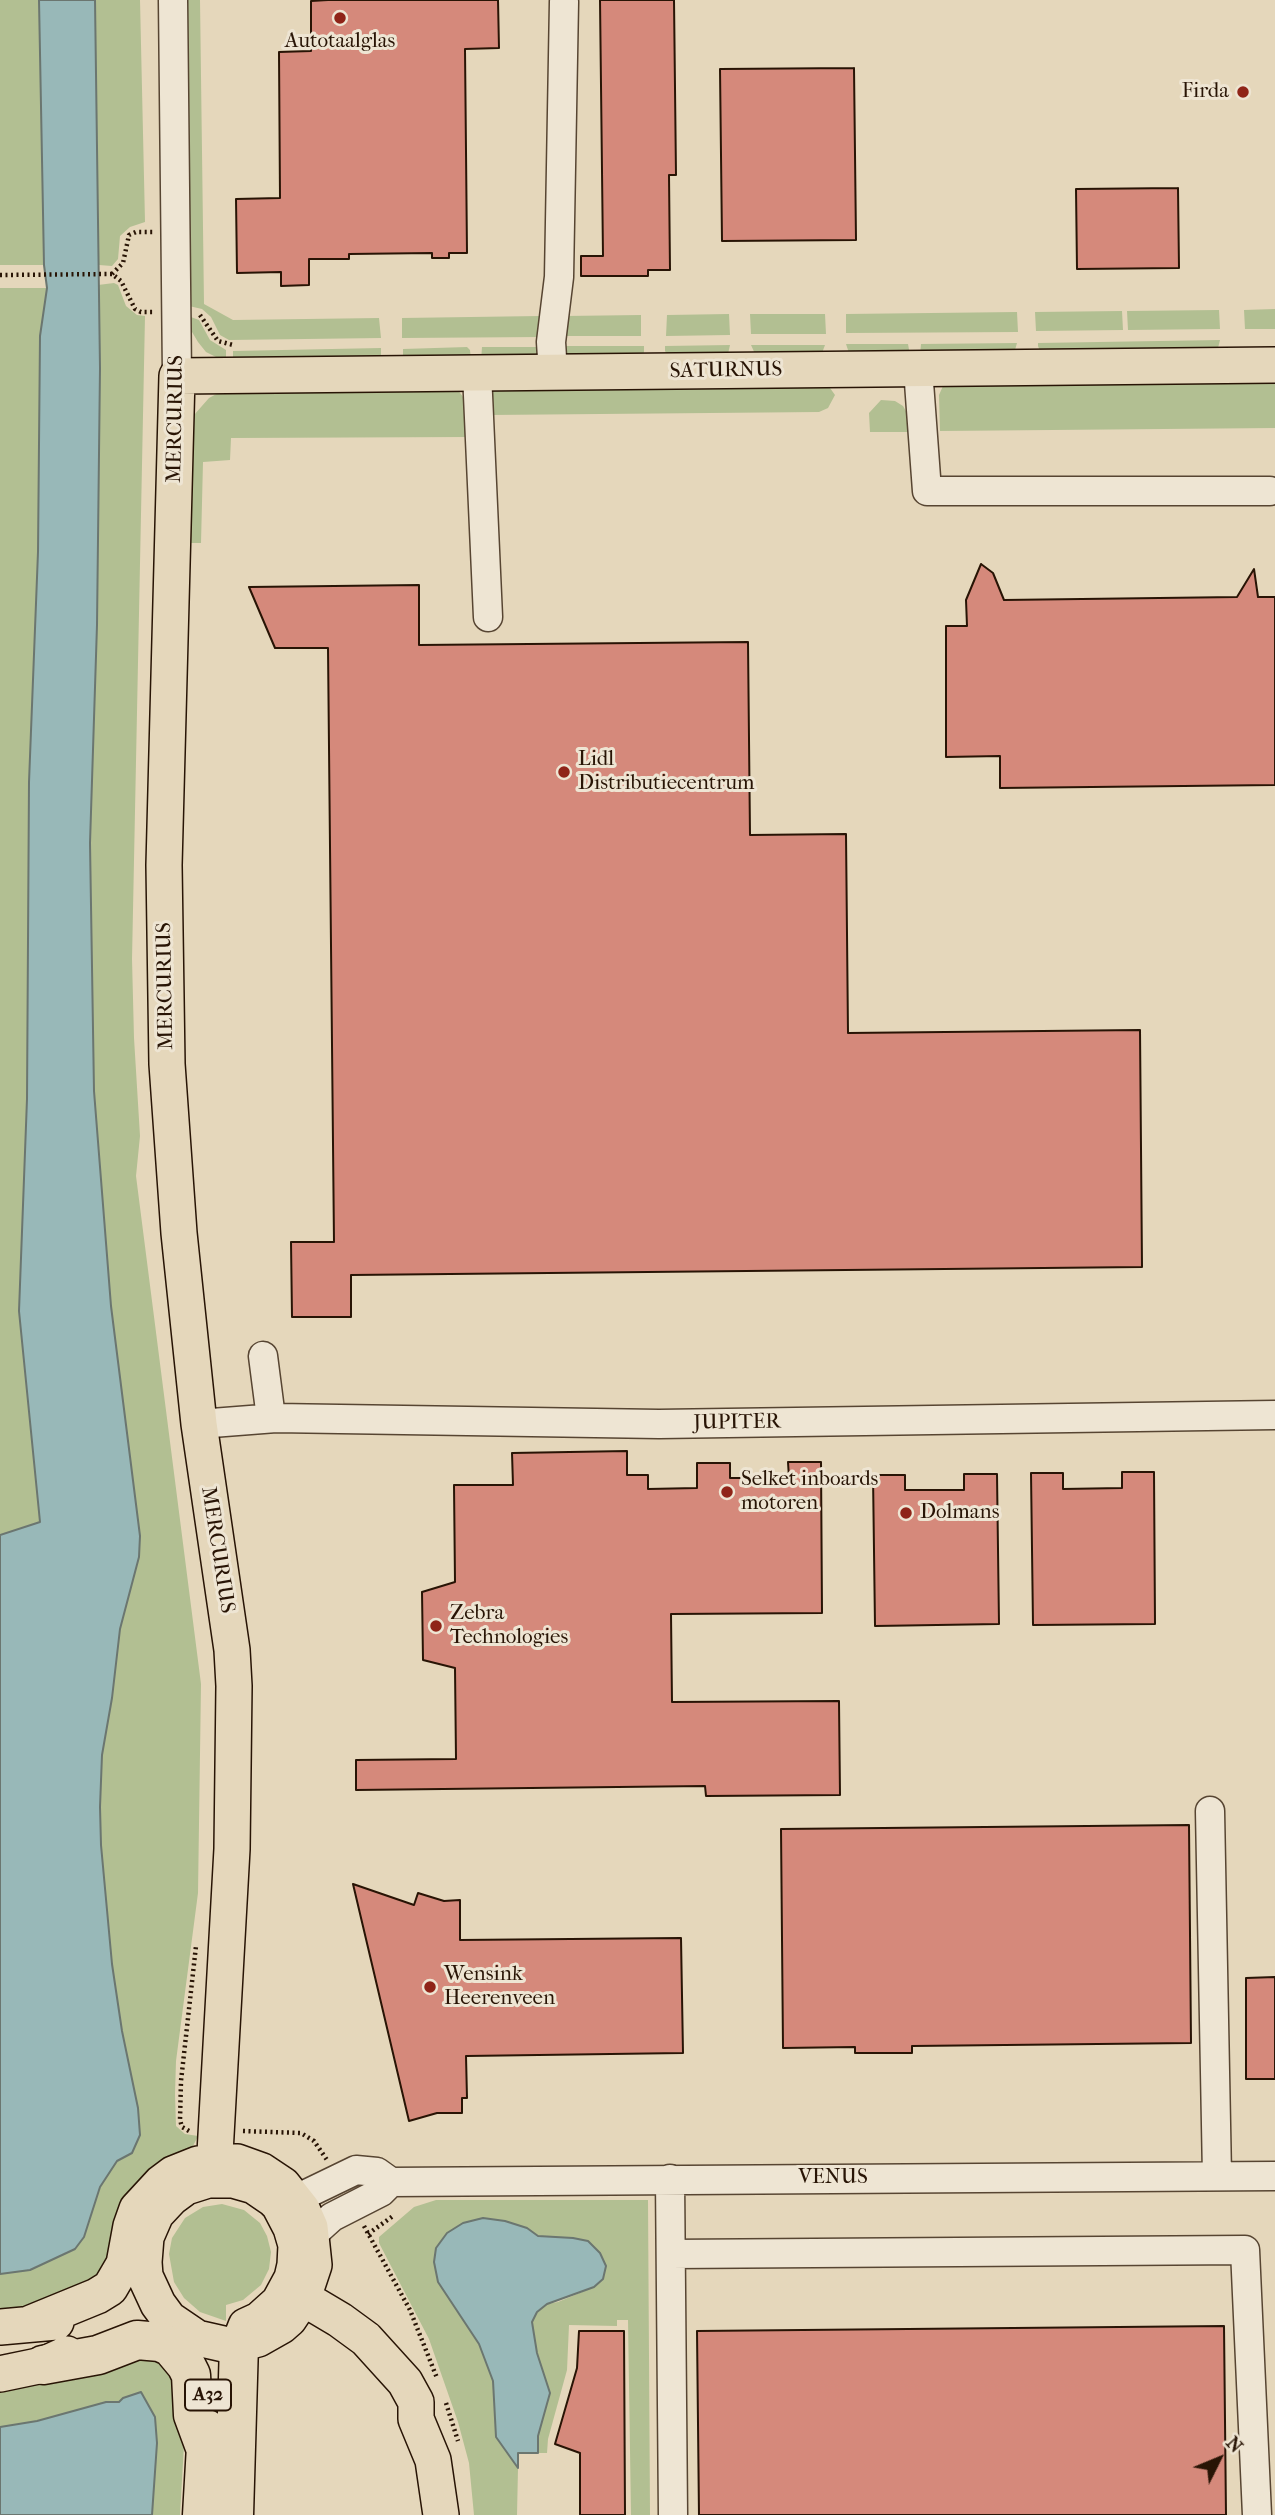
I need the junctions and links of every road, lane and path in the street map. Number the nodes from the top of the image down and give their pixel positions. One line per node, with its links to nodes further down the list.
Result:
1 (173, 0): 13 (street, MERCURIUS)
2 (564, 2): 12 (street)
3 (151, 232): 4 (path)
4 (112, 274): 5 (path); 6 (path)
5 (0, 275)
6 (158, 312)
7 (193, 312): 8 (path)
8 (237, 345)
9 (1275, 365): 10 (main road, SATURNUS)
10 (918, 369): 12 (main road, SATURNUS); 14 (street)
11 (477, 373): 12 (main road, SATURNUS); 13 (main road, SATURNUS); 15 (street)
12 (553, 373)
13 (177, 376): 19 (main road, MERCURIUS)
14 (1270, 491)
15 (488, 617)
16 (263, 1356): 18 (street)
17 (1275, 1415): 18 (street, JUPITER)
18 (271, 1418): 19 (street, JUPITER)
19 (199, 1424): 21 (main road, MERCURIUS)
20 (1210, 1811): 26 (street)
21 (225, 1968): 23 (main road, MERCURIUS); 25 (main road, MERCURIUS)
22 (248, 2131): 24 (path)
23 (250, 2166): 25 (main road); 30 (main road)
24 (330, 2166)
25 (203, 2173): 30 (main road); 33 (main road)
26 (1217, 2176): 27 (street, VENUS); 28 (street, VENUS)
27 (1275, 2176)
28 (670, 2179): 29 (street, VENUS); 32 (street)
29 (391, 2182): 30 (street, VENUS); 31 (street)
30 (287, 2202): 31 (main road); 34 (main road)
31 (312, 2235): 34 (main road)
32 (671, 2253): 46 (street); 47 (street)
33 (136, 2265): 35 (main road); 37 (main road)
34 (297, 2288): 36 (main road); 38 (main road); 41 (main road)
35 (16, 2325)
36 (281, 2326): 38 (main road); 41 (main road)
37 (183, 2328): 38 (main road); 39 (main road); 42 (highway, A32)
38 (239, 2344): 44 (highway, A32)
39 (43, 2365): 40 (main road); 42 (highway)
40 (0, 2374)
41 (416, 2419): 45 (main road)
42 (207, 2454): 43 (highway, A32)
43 (202, 2515)
44 (234, 2515)
45 (441, 2515)
46 (673, 2515)
47 (1257, 2515)

